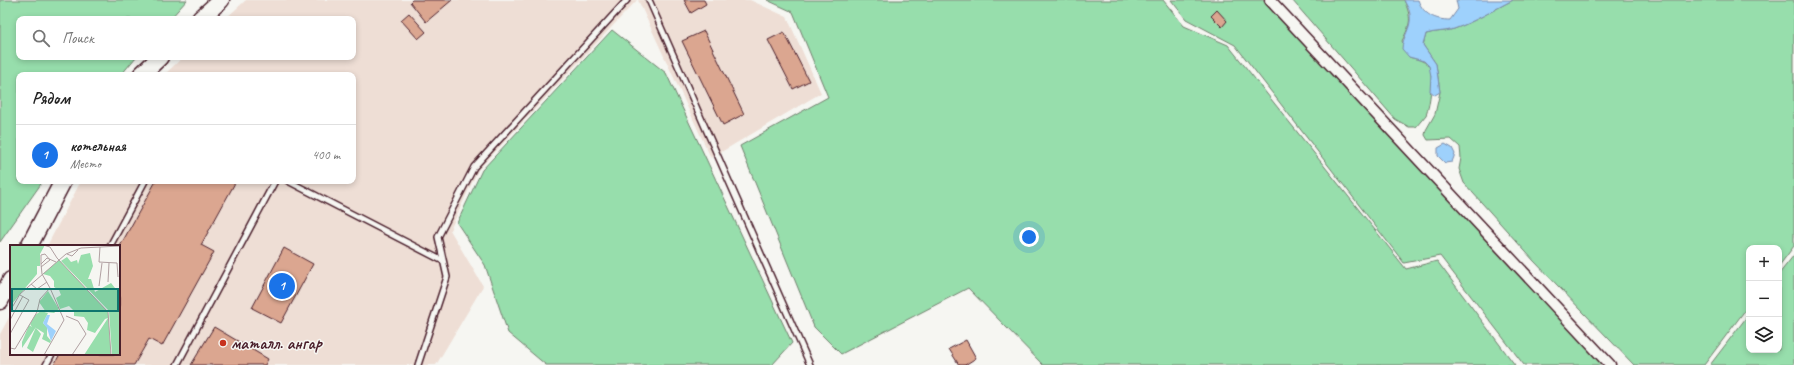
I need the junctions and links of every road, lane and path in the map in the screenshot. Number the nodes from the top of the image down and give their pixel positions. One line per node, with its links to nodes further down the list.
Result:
1 (221, 0): 5 (main road)
2 (627, 0): 14 (lane)
3 (649, 0): 21 (lane)
4 (1270, 0): 22 (street)
5 (203, 16)
6 (157, 60): 7 (main road)
7 (144, 72)
8 (61, 184): 12 (main road)
9 (144, 184): 13 (lane)
10 (273, 184): 19 (lane)
11 (294, 184): 14 (lane)
12 (30, 245)
13 (111, 245)
14 (443, 262): 20 (lane)
15 (10, 282): 16 (main road)
16 (0, 301)
17 (51, 355): 18 (lane)
18 (46, 365)
19 (176, 365)
20 (418, 365)
21 (810, 365)
22 (1610, 365)

